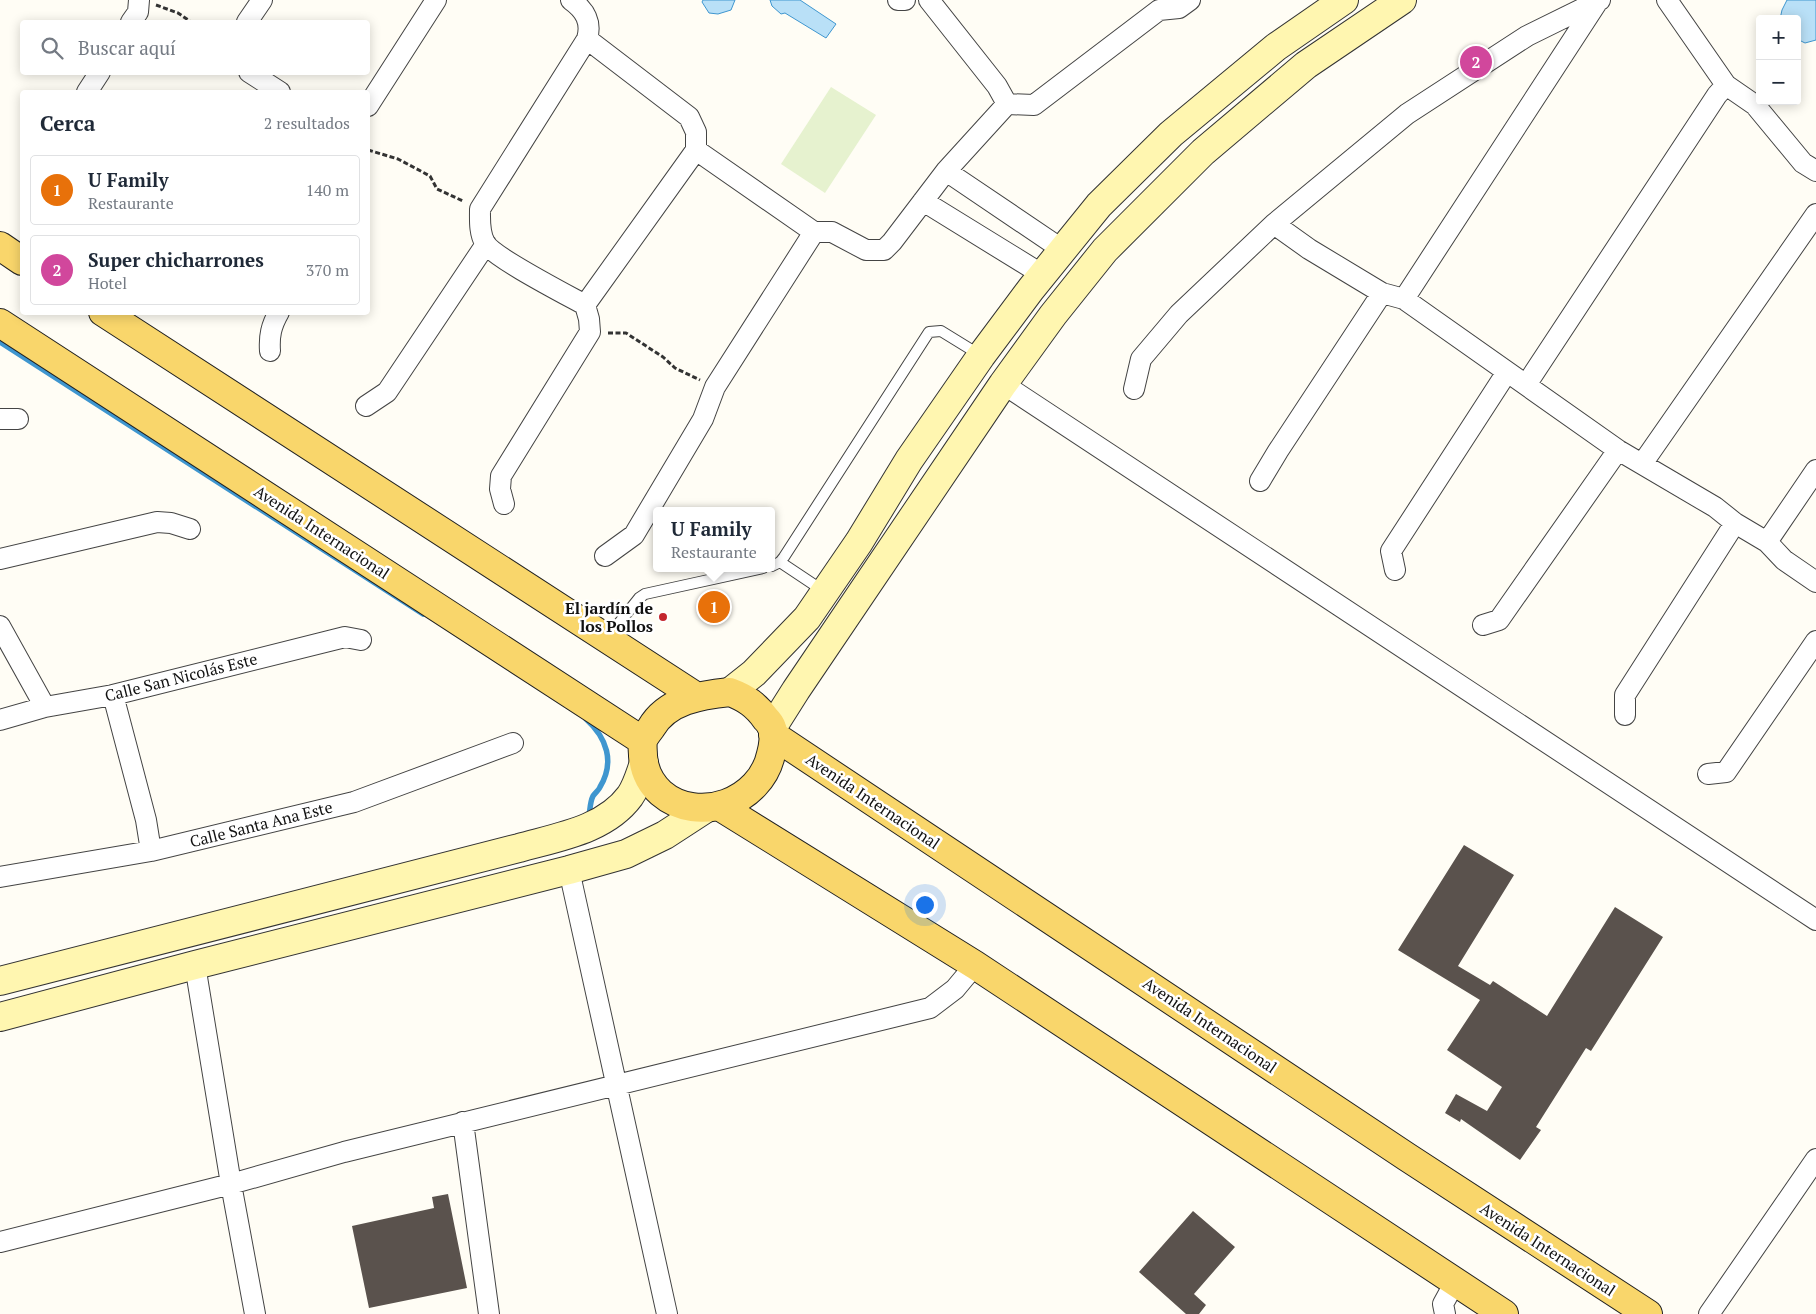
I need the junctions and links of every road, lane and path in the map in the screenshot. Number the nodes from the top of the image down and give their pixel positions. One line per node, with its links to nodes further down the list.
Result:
1 (262, 0): 15 (street)
2 (436, 0): 22 (street)
3 (571, 0): 16 (street)
4 (898, 0): 5 (street)
5 (905, 0)
6 (929, 0): 23 (street)
7 (1190, 0): 23 (street)
8 (1344, 0): 28 (street)
9 (1402, 0): 34 (street)
10 (1667, 0): 19 (street)
11 (1599, 1): 32 (street); 41 (street)
12 (145, 2): 13 (street); 14 (path)
13 (133, 20)
14 (188, 20)
15 (249, 20)
16 (587, 39): 24 (street); 30 (street)
17 (98, 75): 20 (street)
18 (252, 81): 21 (street)
19 (1726, 85): 27 (street); 51 (street)
20 (88, 90)
21 (275, 90)
22 (370, 103)
23 (1007, 104): 26 (street)
24 (696, 150): 33 (street); 42 (street)
25 (370, 151): 30 (path)
26 (946, 171): 29 (street); 37 (street)
27 (1816, 171)
28 (1132, 174): 34 (street); 37 (street)
29 (923, 201): 33 (street); 39 (street)
30 (480, 209): 35 (street)
31 (1816, 214): 56 (street)
32 (1274, 224): 40 (street); 53 (street)
33 (814, 232): 52 (street)
34 (1122, 233): 50 (street)
35 (486, 244): 42 (street); 54 (street)
36 (0, 246): 38 (main road)
37 (1063, 250): 39 (street)
38 (20, 260)
39 (1043, 275): 48 (street)
40 (1382, 293): 41 (street); 58 (street)
41 (1404, 299): 49 (street)
42 (585, 305): 46 (street)
43 (107, 315): 74 (main road)
44 (277, 315): 47 (street)
45 (0, 323): 85 (main road, Avenida Internacional)
46 (590, 332): 52 (path); 59 (street)
47 (270, 351)
48 (981, 356): 62 (street); 67 (lane)
49 (1507, 372): 51 (street); 68 (street)
50 (1002, 384): 66 (street); 91 (street)
51 (1526, 385): 55 (street)
52 (715, 387): 64 (street)
53 (1134, 389)
54 (366, 406)
55 (1618, 450): 56 (street); 72 (street)
56 (1642, 464): 60 (street)
57 (1816, 470): 63 (street)
58 (1260, 481)
59 (504, 504)
60 (1735, 523): 63 (street); 81 (street)
61 (190, 529): 65 (street)
62 (859, 542): 66 (street); 71 (street)
63 (1767, 542): 70 (street)
64 (605, 556)
65 (0, 559)
66 (885, 559): 83 (street)
67 (776, 564): 71 (lane)
68 (1395, 570)
69 (745, 572): 74 (lane)
70 (1816, 582)
71 (825, 592): 77 (street)
72 (1483, 625)
73 (0, 626): 80 (street)
74 (606, 638): 79 (main road)
75 (361, 640): 78 (street, Calle San Nicolás Este)
76 (1816, 641): 86 (street)
77 (730, 692): 79 (main road); 83 (main road)
78 (112, 695): 80 (street, Calle San Nicolás Este); 88 (street)
79 (696, 697): 85 (main road)
80 (45, 708): 82 (street, Calle San Nicolás Este)
81 (1625, 715)
82 (0, 720)
83 (772, 732): 87 (main road); 107 (main road, Avenida Internacional)
84 (514, 743): 88 (street, Calle Santa Ana Este)
85 (643, 752): 87 (main road); 94 (street)
86 (1708, 774)
87 (712, 807): 89 (street); 93 (main road)
88 (152, 851): 90 (street, Calle Santa Ana Este)
89 (569, 870): 92 (street); 96 (street)
90 (0, 877)
91 (1816, 920)
92 (195, 965): 95 (street); 99 (street)
93 (975, 965): 96 (street); 101 (main road)
94 (0, 981)
95 (0, 1017)
96 (617, 1085): 97 (street); 104 (street)
97 (463, 1122): 99 (street); 103 (street)
98 (1816, 1159): 108 (street)
99 (231, 1184): 100 (street); 102 (street)
100 (0, 1242)
101 (1455, 1282): 105 (street); 106 (main road)
102 (255, 1314)
103 (489, 1314)
104 (667, 1314)
105 (1445, 1314)
106 (1504, 1314)
107 (1648, 1314)
108 (1709, 1314)

